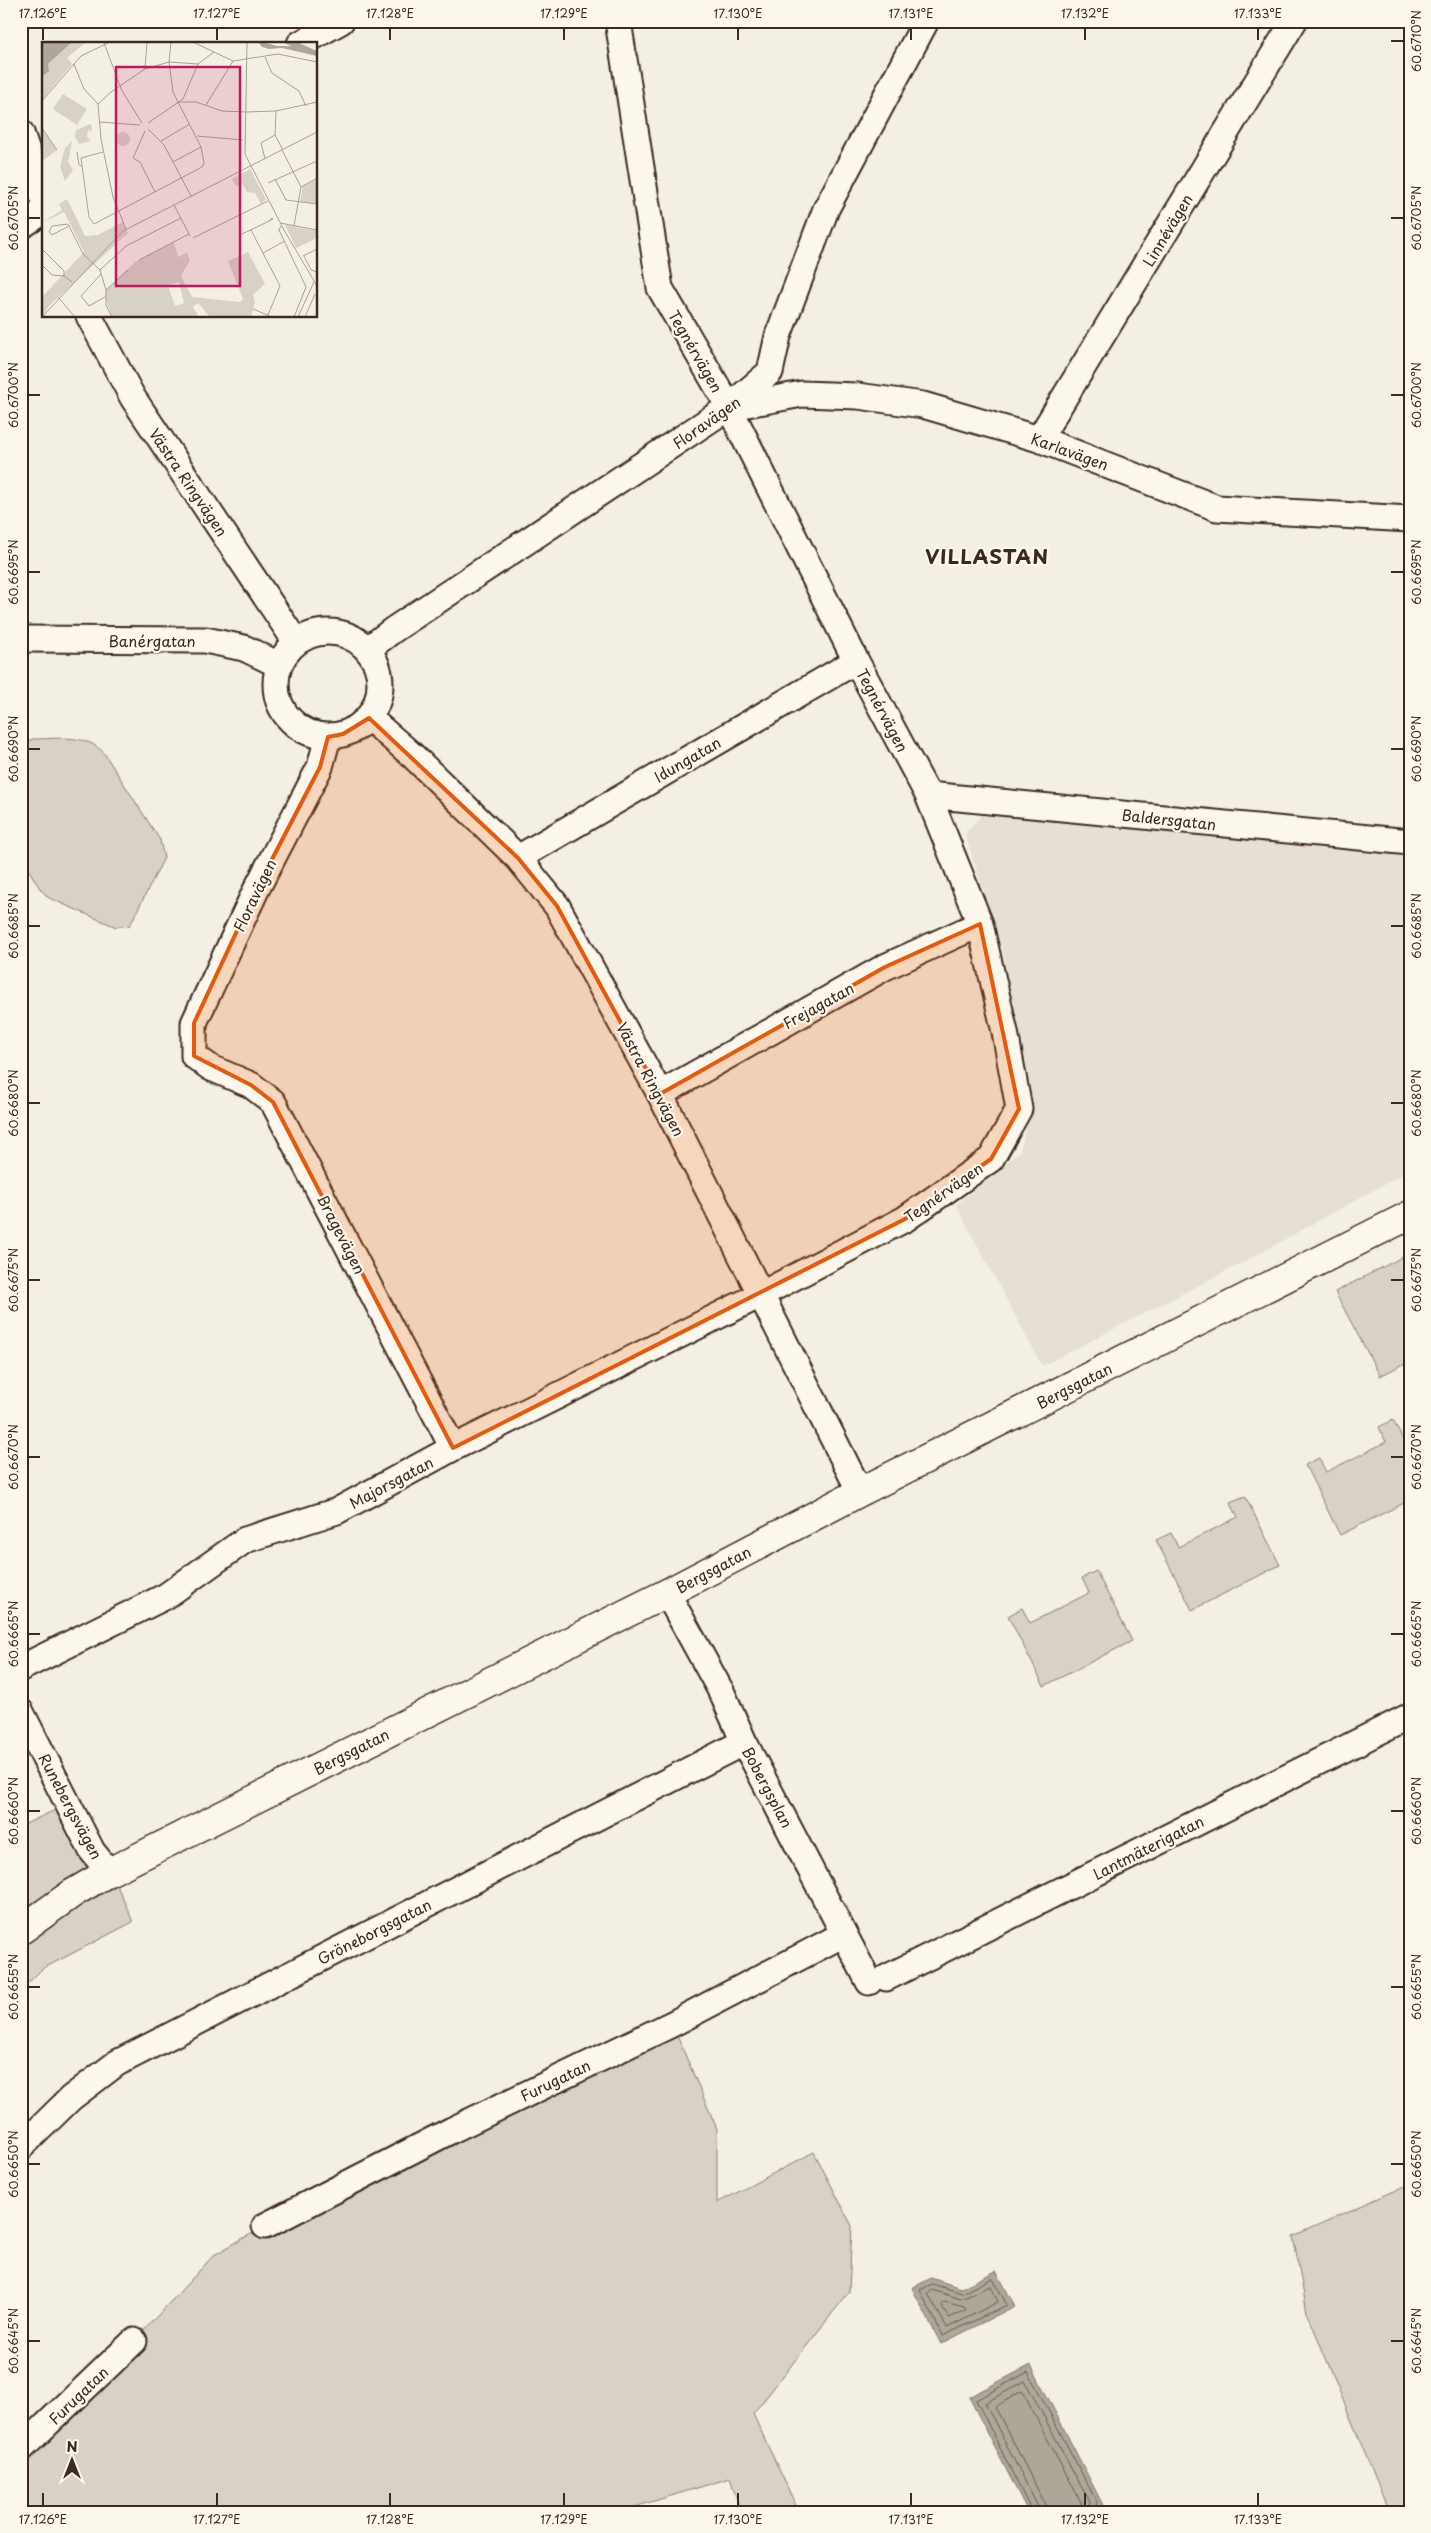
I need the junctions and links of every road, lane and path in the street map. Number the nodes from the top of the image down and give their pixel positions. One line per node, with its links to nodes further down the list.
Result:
1 (618, 21): 11 (street, Tegnérvägen)
2 (926, 21): 11 (street, Floravägen)
3 (1294, 21): 12 (street, Linnévägen)
4 (336, 22): 5 (street)
5 (303, 42)
6 (21, 133): 7 (street)
7 (42, 194)
8 (42, 212): 9 (street)
9 (21, 226)
10 (90, 318): 15 (street, Västra Ringvägen)
11 (729, 407): 12 (street, Karlavägen); 16 (street, Floravägen); 17 (street, Tegnérvägen)
12 (1039, 439): 13 (street, Karlavägen)
13 (1410, 519)
14 (21, 639): 18 (street, Banérgatan)
15 (296, 642): 16 (street); 18 (street)
16 (368, 650): 19 (street)
17 (856, 661): 21 (street, Tegnérvägen); 23 (street, Idungatan)
18 (279, 665): 20 (street)
19 (368, 718): 20 (street); 23 (street, Västra Ringvägen)
20 (328, 736): 25 (street, Floravägen)
21 (928, 795): 22 (street, Baldersgatan); 24 (street, Tegnérvägen)
22 (1410, 842)
23 (518, 858): 26 (street, Västra Ringvägen)
24 (980, 924): 26 (street, Frejagatan); 28 (street, Tegnérvägen)
25 (194, 1056): 29 (street, Bragevägen)
26 (660, 1094): 28 (street, Västra Ringvägen)
27 (1410, 1215): 30 (street, Bergsgatan)
28 (762, 1294): 29 (street, Majorsgatan); 30 (street, Västra Ringvägen)
29 (453, 1448): 32 (street, Majorsgatan)
30 (860, 1492): 31 (street, Bergsgatan)
31 (667, 1593): 35 (street, Bobergsplan); 36 (street, Bergsgatan)
32 (21, 1668)
33 (21, 1712): 36 (street, Runebergsvägen)
34 (1410, 1716): 39 (street, Lantmäterigatan)
35 (744, 1742): 38 (street, Bobergsplan); 40 (street, Gröneborgsgatan)
36 (109, 1872): 37 (street, Bergsgatan)
37 (21, 1930)
38 (844, 1934): 39 (street, Bobergsplan); 41 (street, Furugatan)
39 (877, 1980)
40 (21, 2147)
41 (265, 2226)
42 (134, 2341): 43 (street, Furugatan)
43 (21, 2449)

